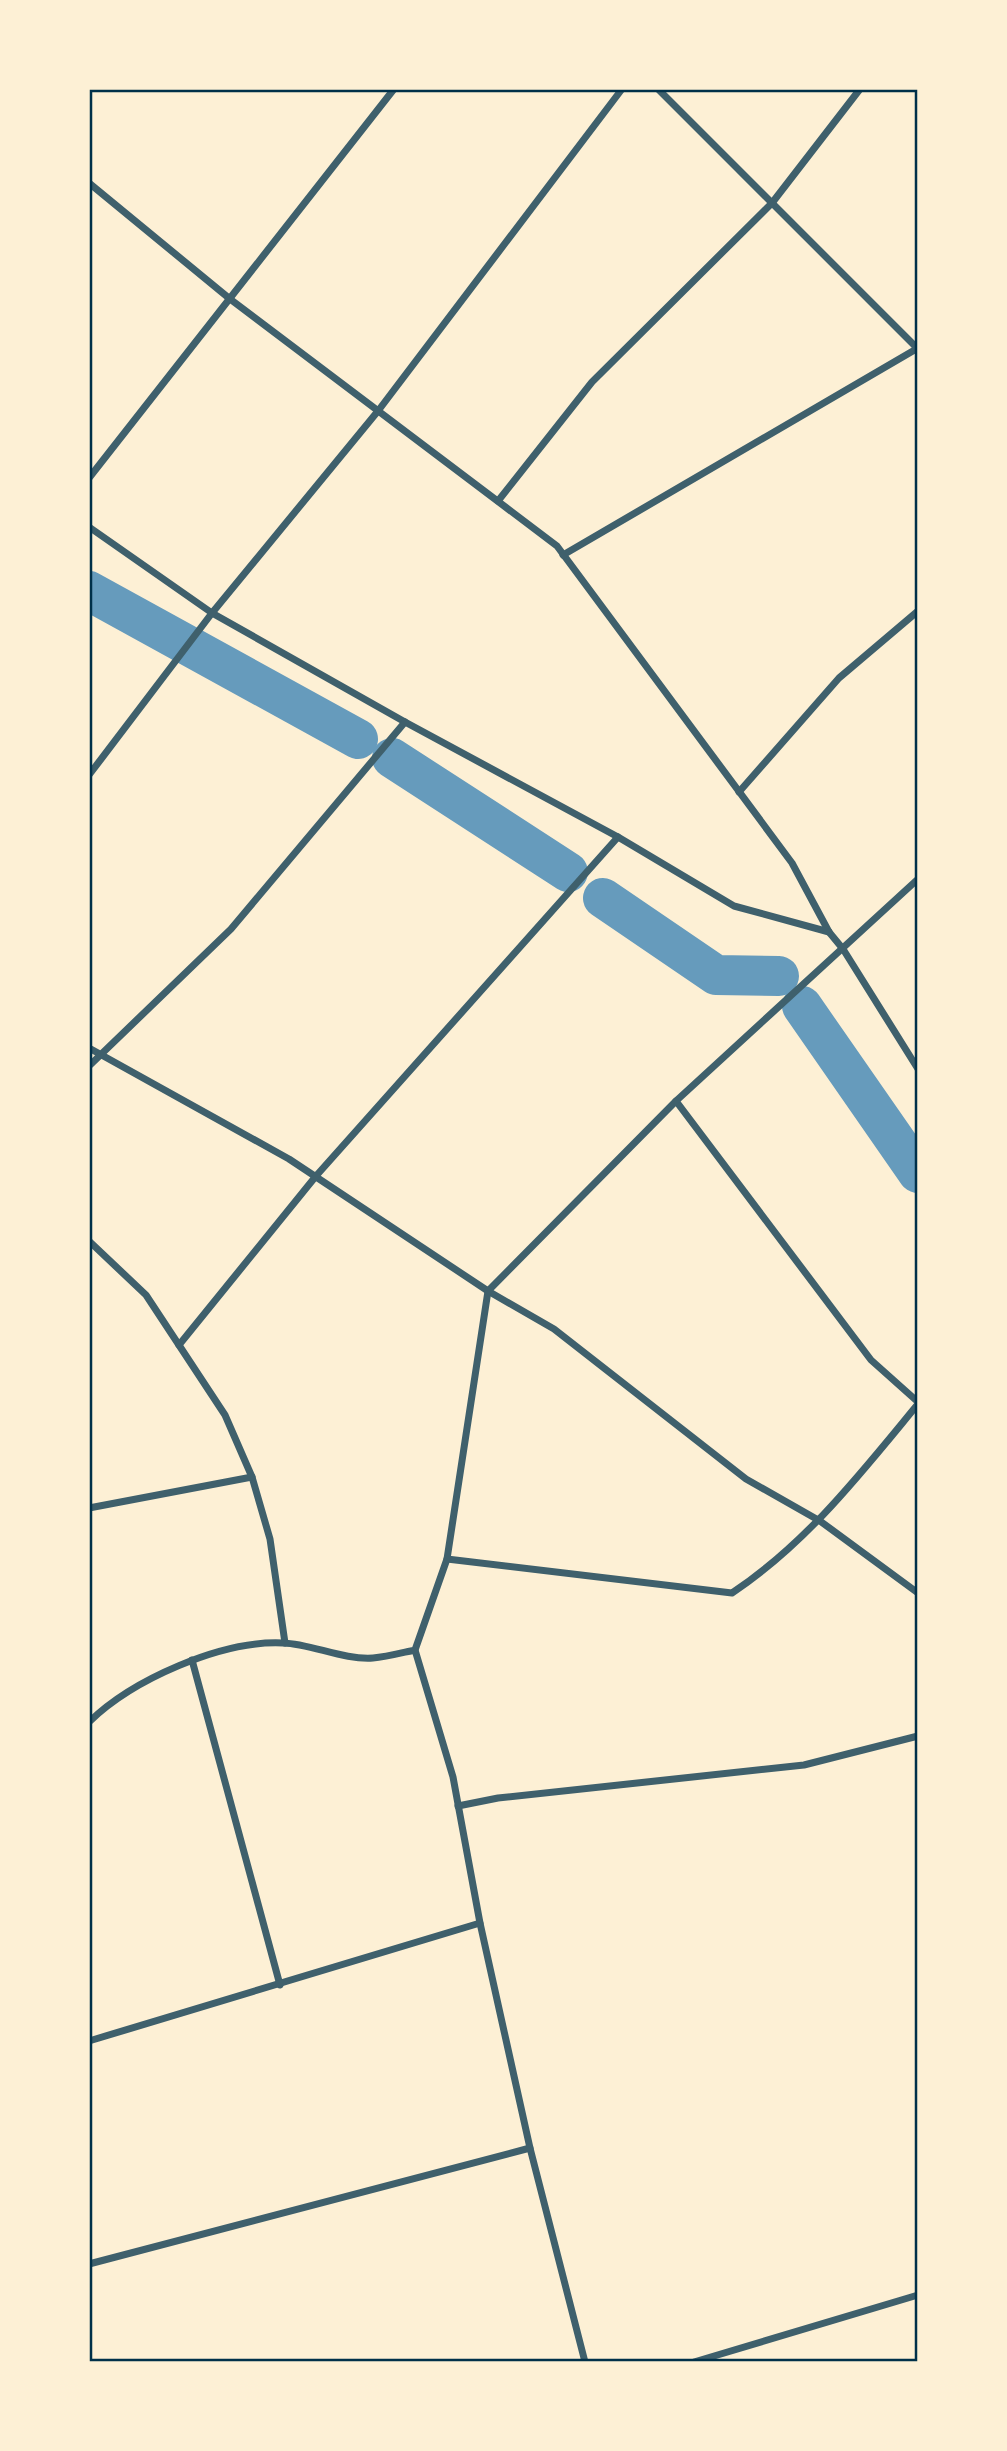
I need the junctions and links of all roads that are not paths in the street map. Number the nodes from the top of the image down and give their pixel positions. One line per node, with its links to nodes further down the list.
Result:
1 (394, 89): 7 (street)
2 (622, 89): 9 (street)
3 (658, 89): 6 (street)
4 (860, 89): 6 (street)
5 (89, 183): 7 (street)
6 (772, 202): 8 (street); 11 (street)
7 (230, 299): 9 (street); 10 (street)
8 (917, 348): 13 (street)
9 (378, 411): 11 (street); 15 (street)
10 (89, 478)
11 (498, 501): 13 (street)
12 (89, 527): 15 (street)
13 (563, 555): 18 (street)
14 (918, 611): 18 (street)
15 (212, 612): 16 (street); 17 (street)
16 (405, 722): 19 (street); 24 (street)
17 (89, 775)
18 (739, 792): 21 (street)
19 (618, 837): 21 (street); 28 (street)
20 (918, 879): 22 (street)
21 (829, 932): 22 (street)
22 (843, 949): 26 (street); 27 (street)
23 (89, 1048): 24 (street)
24 (99, 1055): 25 (street); 28 (street)
25 (89, 1066)
26 (918, 1069)
27 (676, 1101): 30 (street); 32 (street)
28 (316, 1176): 30 (street); 31 (street)
29 (89, 1241): 31 (street)
30 (488, 1291): 35 (street); 36 (street)
31 (179, 1345): 33 (street)
32 (918, 1403): 35 (street)
33 (252, 1477): 34 (street); 38 (street)
34 (89, 1508)
35 (820, 1521): 36 (street); 37 (street)
36 (447, 1559): 39 (street)
37 (918, 1593)
38 (285, 1643): 39 (street); 40 (street)
39 (415, 1650): 43 (street)
40 (192, 1660): 41 (street); 45 (street)
41 (89, 1723)
42 (918, 1736): 43 (street)
43 (458, 1806): 44 (street)
44 (480, 1923): 45 (street); 47 (street)
45 (280, 1985): 46 (street)
46 (89, 2041)
47 (530, 2147): 48 (street); 50 (street)
48 (89, 2264)
49 (918, 2295): 51 (street)
50 (585, 2362)
51 (694, 2362)

